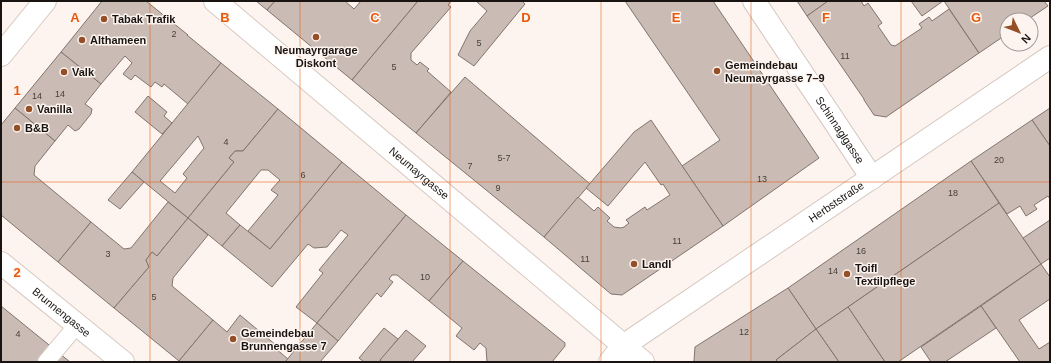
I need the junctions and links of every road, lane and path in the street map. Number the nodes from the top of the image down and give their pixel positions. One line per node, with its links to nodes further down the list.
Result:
1 (45, 1): 4 (street)
2 (215, 1): 9 (street, Neumayrgasse)
3 (754, 1): 6 (street, Schinnaglgasse)
4 (1, 54)
5 (1050, 57): 6 (street, Herbststraße)
6 (872, 178): 9 (street, Herbststraße)
7 (1, 263): 8 (street, Brunnengasse)
8 (77, 325): 10 (lane); 11 (street, Brunnengasse)
9 (617, 354): 12 (street, Neumayrgasse)
10 (46, 362)
11 (122, 362)
12 (643, 362)

